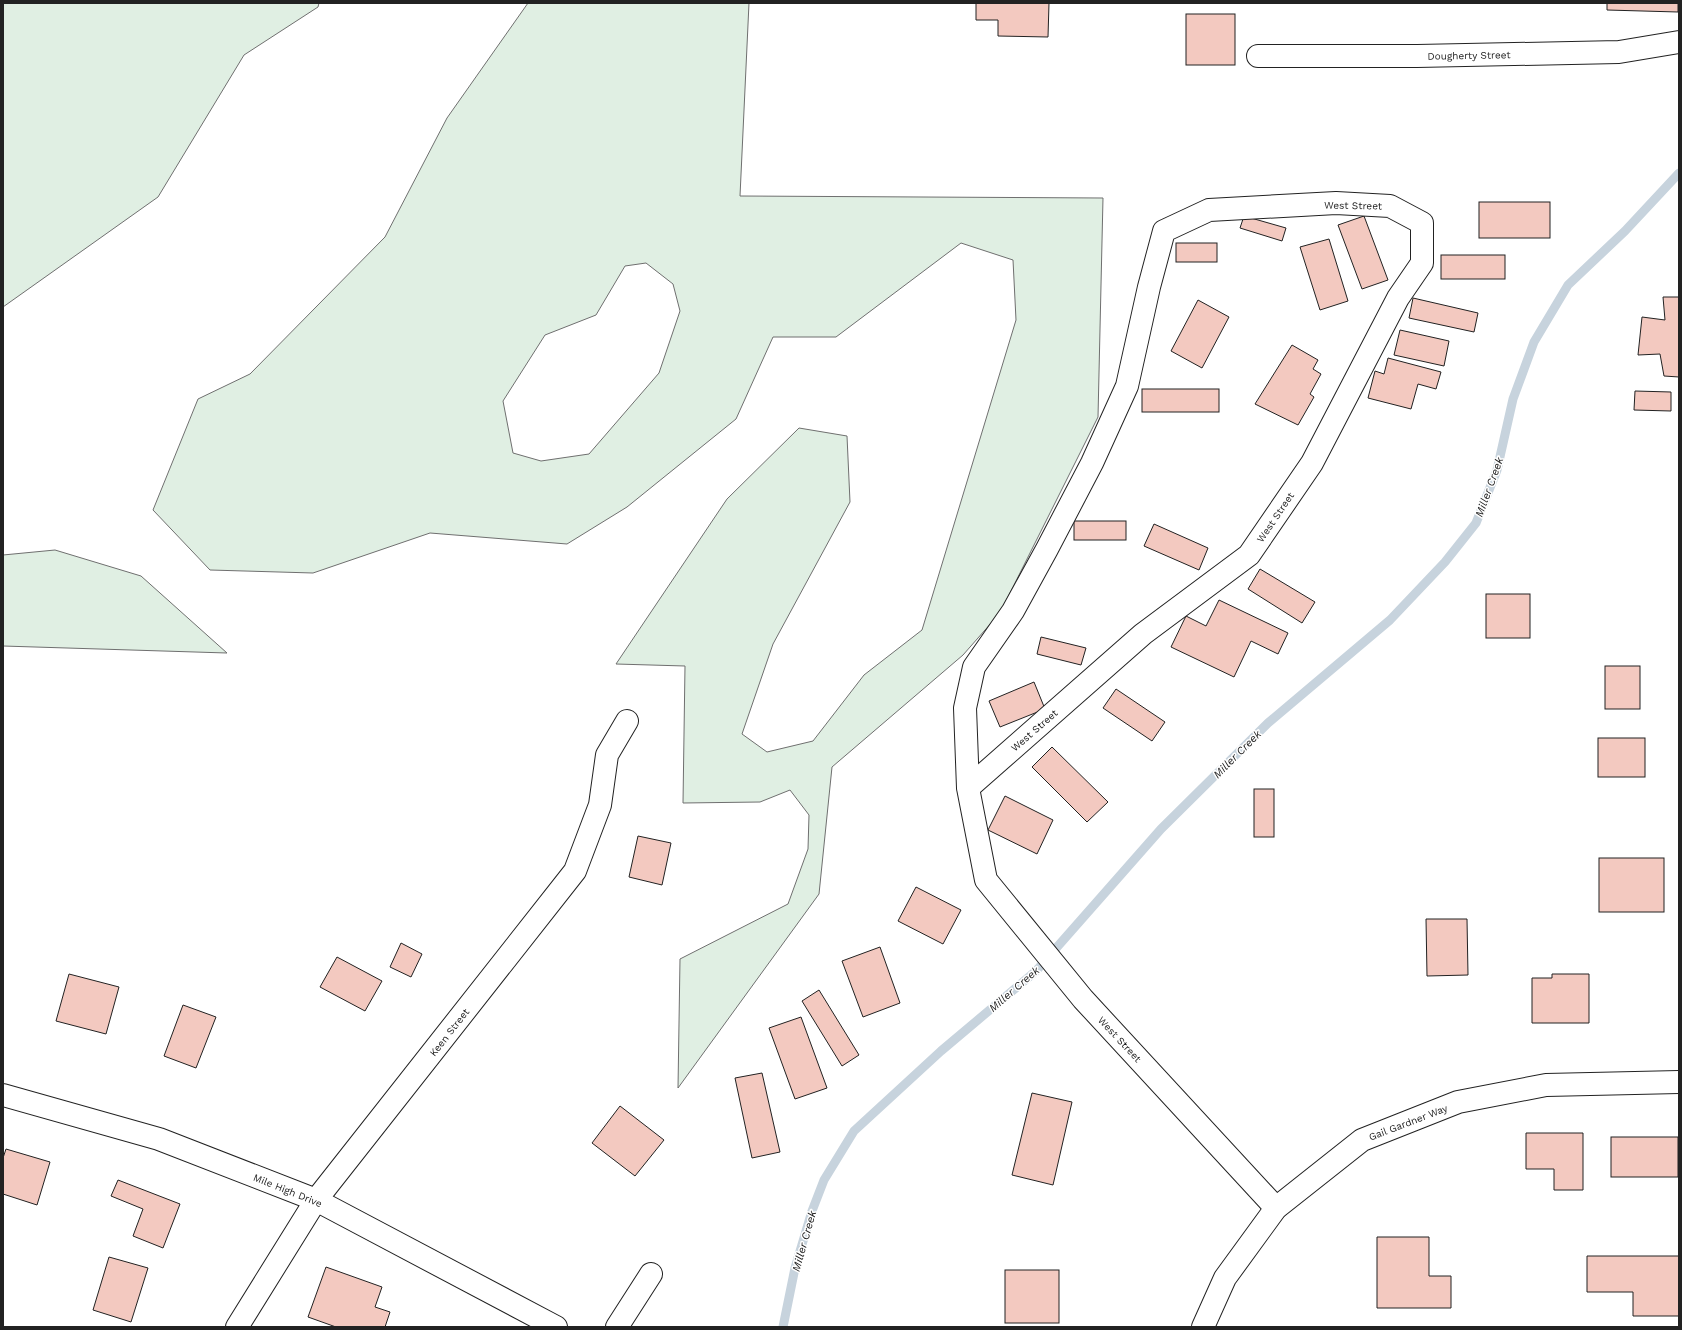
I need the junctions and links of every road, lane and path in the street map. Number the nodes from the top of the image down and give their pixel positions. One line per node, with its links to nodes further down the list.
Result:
1 (1679, 42): 2 (street, Dougherty Street)
2 (1258, 56)
3 (627, 721): 7 (street, Keen Street)
4 (968, 788): 4 (street, West Street); 8 (street, West Street)
5 (1679, 1082): 8 (street, Gail Gardner Way)
6 (3, 1095): 7 (street, Mile High Drive)
7 (316, 1200): 10 (street, Keen Street); 11 (street, Mile High Drive)
8 (1276, 1208): 13 (street, Gail Gardner Way)
9 (651, 1274): 12 (street)
10 (237, 1327)
11 (556, 1327)
12 (617, 1327)
13 (1203, 1327)

